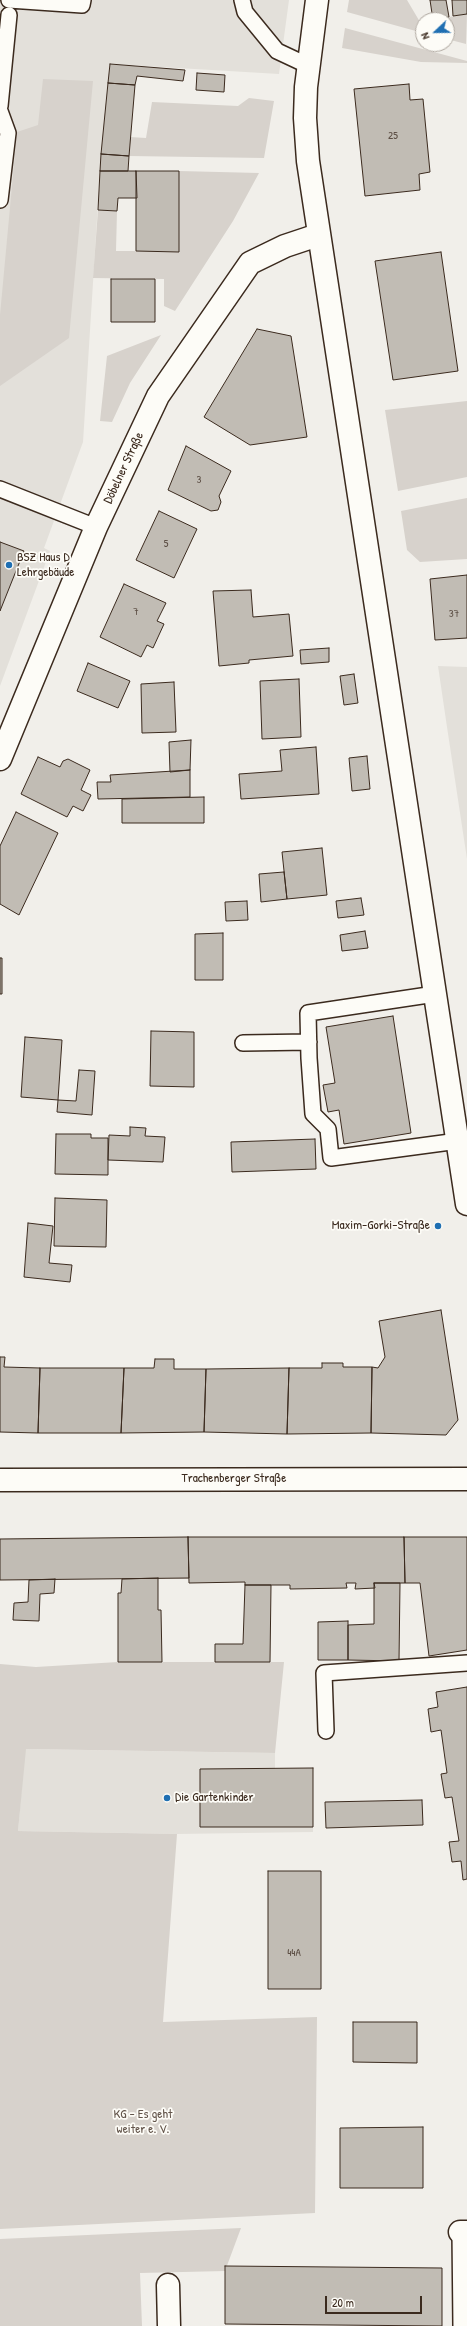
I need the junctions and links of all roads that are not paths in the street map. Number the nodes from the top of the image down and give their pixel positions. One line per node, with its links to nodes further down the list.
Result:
1 (9, 0): 2 (lane)
2 (83, 0)
3 (242, 0): 6 (lane)
4 (317, 0): 6 (street)
5 (9, 15): 7 (lane)
6 (309, 66): 10 (street)
7 (0, 106)
8 (0, 111): 9 (lane)
9 (0, 200)
10 (318, 235): 12 (street, Döbelner Straße); 14 (street)
11 (0, 489): 12 (lane)
12 (96, 527): 13 (street, Döbelner Straße)
13 (0, 759)
14 (435, 994): 15 (lane); 17 (street)
15 (309, 1042): 16 (lane); 17 (lane)
16 (243, 1043)
17 (458, 1140): 18 (street)
18 (467, 1204)
19 (467, 1479): 20 (street, Trachenberger Straße)
20 (0, 1480)
21 (467, 1663): 22 (lane)
22 (326, 1731)
23 (464, 2232): 26 (lane)
24 (168, 2285): 25 (street)
25 (169, 2326)
26 (461, 2326)

